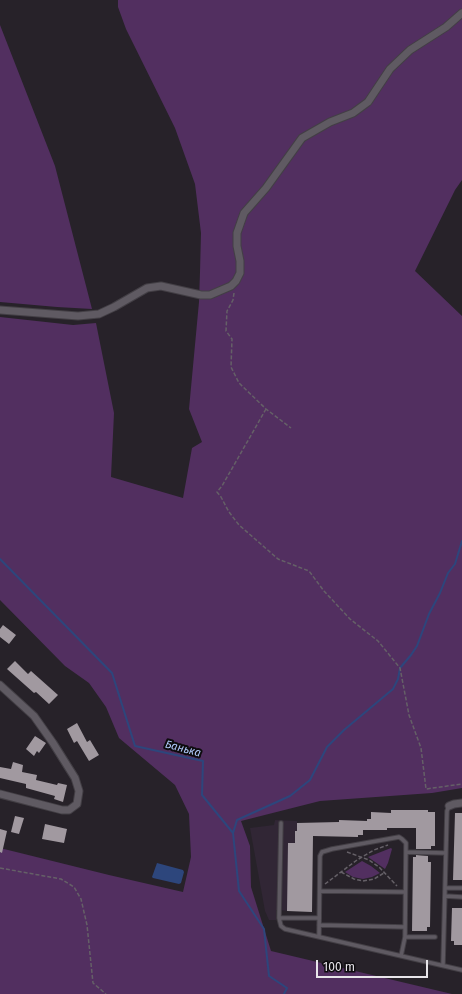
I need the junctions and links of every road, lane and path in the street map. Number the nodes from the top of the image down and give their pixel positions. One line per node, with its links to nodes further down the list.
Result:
1 (462, 12): 2 (street)
2 (231, 286): 3 (street); 4 (path)
3 (0, 310)
4 (266, 409): 5 (path); 7 (path)
5 (291, 428)
6 (0, 685): 8 (street)
7 (462, 784)
8 (0, 794)
9 (462, 803): 10 (street)
10 (449, 806): 15 (lane)
11 (281, 823): 27 (lane)
12 (389, 845): 16 (path)
13 (346, 851): 16 (path)
14 (406, 852): 15 (lane); 20 (lane); 24 (lane)
15 (446, 853): 21 (lane)
16 (362, 857): 18 (path); 19 (path)
17 (0, 868): 37 (path)
18 (341, 872): 19 (path); 20 (path)
19 (384, 873): 24 (path)
20 (320, 886): 23 (lane)
21 (445, 888): 22 (lane); 25 (lane)
22 (462, 888)
23 (320, 891): 24 (lane); 28 (lane)
24 (405, 892): 30 (lane)
25 (445, 896): 26 (lane); 35 (lane)
26 (462, 897)
27 (279, 918): 28 (lane); 31 (lane)
28 (319, 918): 29 (lane)
29 (319, 925): 30 (lane); 31 (lane)
30 (405, 927): 32 (lane)
31 (319, 937): 34 (lane)
32 (405, 937): 33 (lane); 34 (lane)
33 (435, 937)
34 (401, 956): 35 (lane)
35 (443, 965): 36 (lane)
36 (462, 970)
37 (106, 994)

